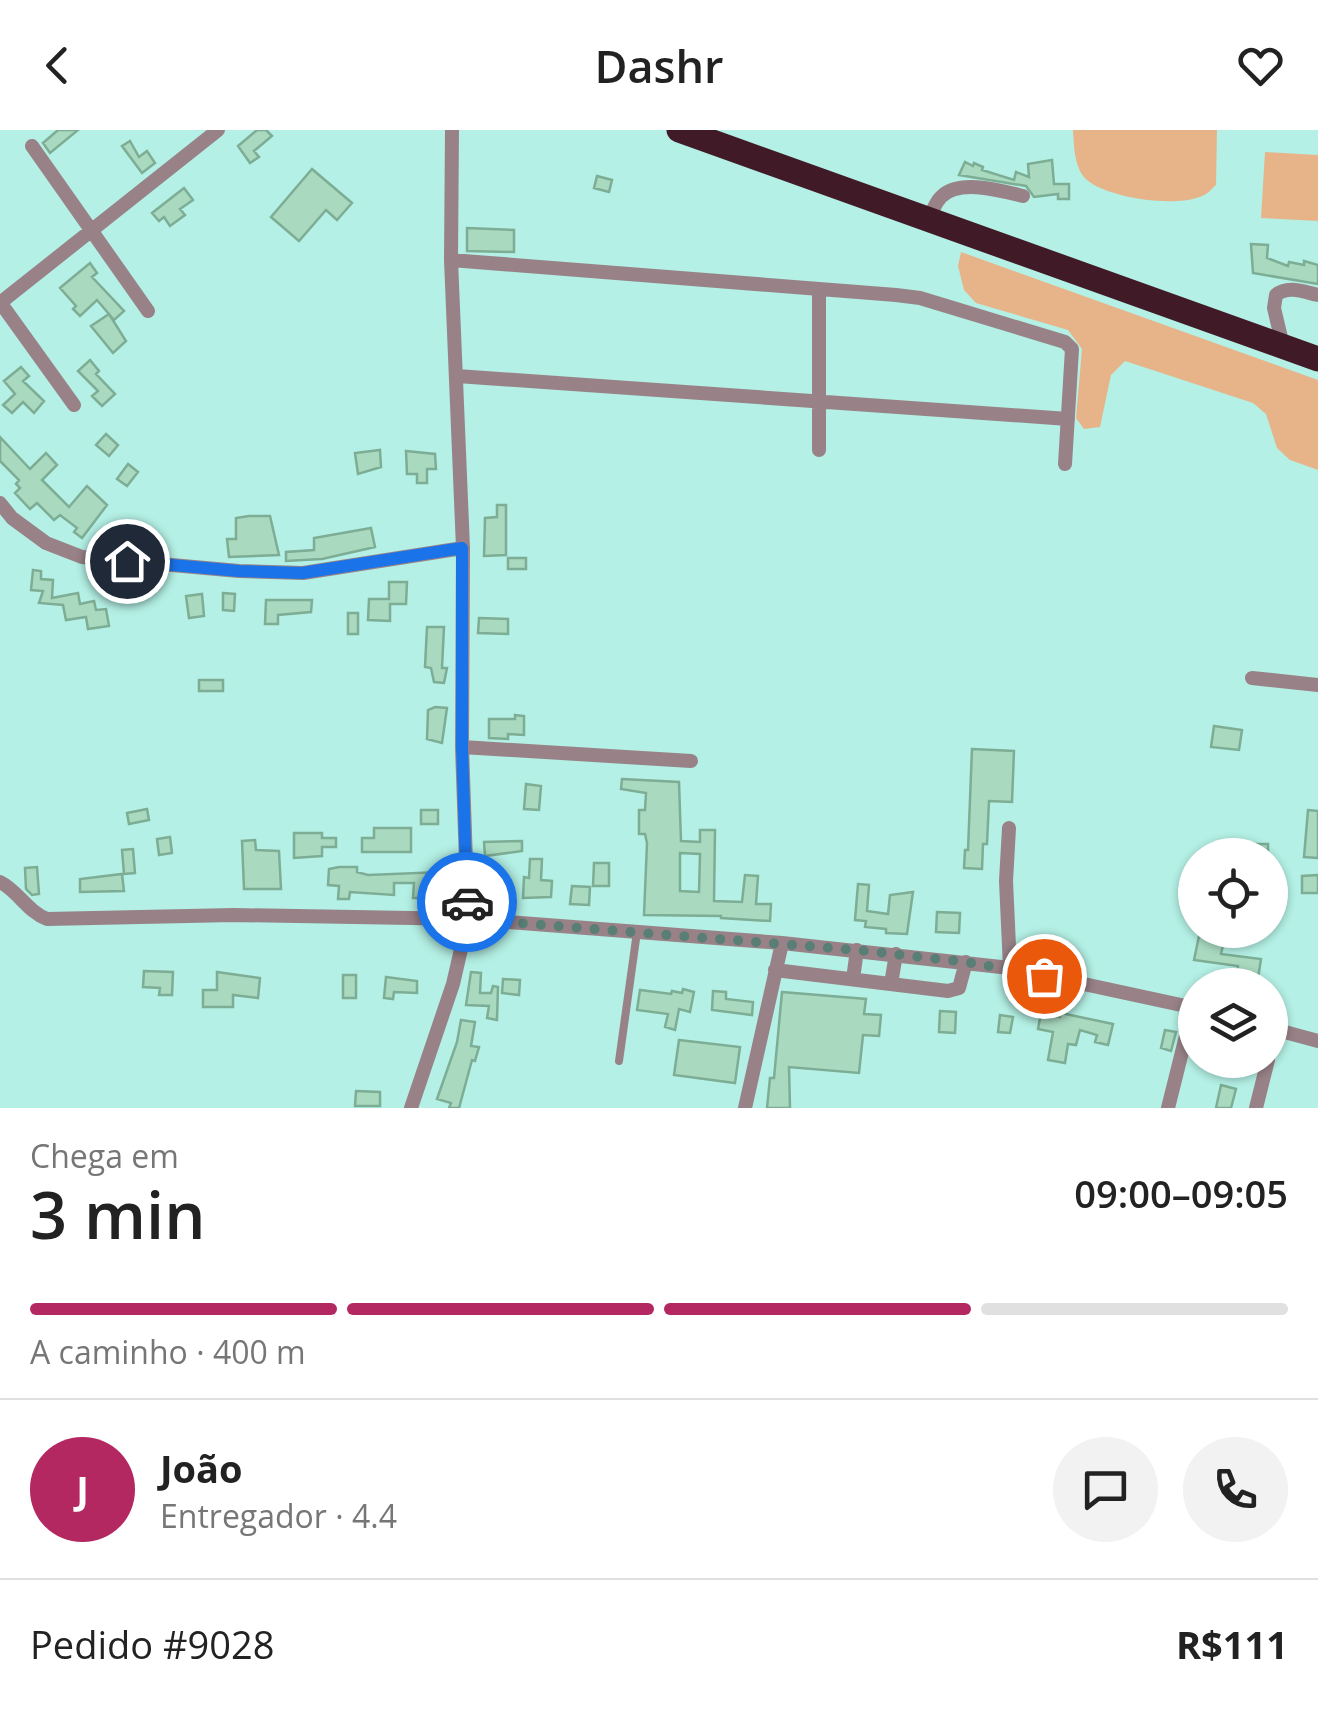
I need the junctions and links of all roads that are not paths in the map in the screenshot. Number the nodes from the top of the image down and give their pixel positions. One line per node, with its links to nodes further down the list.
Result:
1 (218, 130): 7 (street)
2 (452, 130): 8 (street)
3 (680, 130): 6 (highway)
4 (32, 146): 7 (street)
5 (1024, 196): 6 (street)
6 (929, 219): 13 (highway)
7 (92, 230): 11 (street); 12 (street)
8 (451, 260): 9 (street); 15 (street)
9 (819, 291): 16 (street); 18 (street)
10 (1318, 296): 13 (street)
11 (0, 303): 17 (street)
12 (148, 311)
13 (1284, 346): 14 (highway)
14 (1318, 359)
15 (458, 376): 16 (street); 22 (street)
16 (820, 403): 18 (street); 19 (street)
17 (74, 405)
18 (1068, 419): 20 (street)
19 (819, 450)
20 (1066, 464)
21 (0, 503): 22 (street)
22 (462, 548): 25 (street)
23 (1252, 678): 24 (street)
24 (1318, 685)
25 (462, 747): 26 (street); 29 (street)
26 (691, 761)
27 (1010, 828): 35 (street)
28 (0, 882): 29 (street)
29 (468, 919): 30 (street); 45 (street)
30 (637, 932): 31 (street); 42 (lane)
31 (782, 943): 32 (street); 36 (street)
32 (856, 950): 33 (street); 37 (street)
33 (896, 954): 34 (street); 38 (street)
34 (966, 962): 35 (street); 38 (street)
35 (1010, 968): 39 (street)
36 (776, 970): 37 (street); 46 (street)
37 (853, 979): 38 (street)
38 (891, 984)
39 (1178, 1005)
40 (1288, 1033): 41 (street)
41 (1318, 1042)
42 (619, 1061)
43 (1178, 1070): 47 (street)
44 (1264, 1078): 48 (street)
45 (411, 1108)
46 (745, 1108)
47 (1168, 1108)
48 (1256, 1108)

